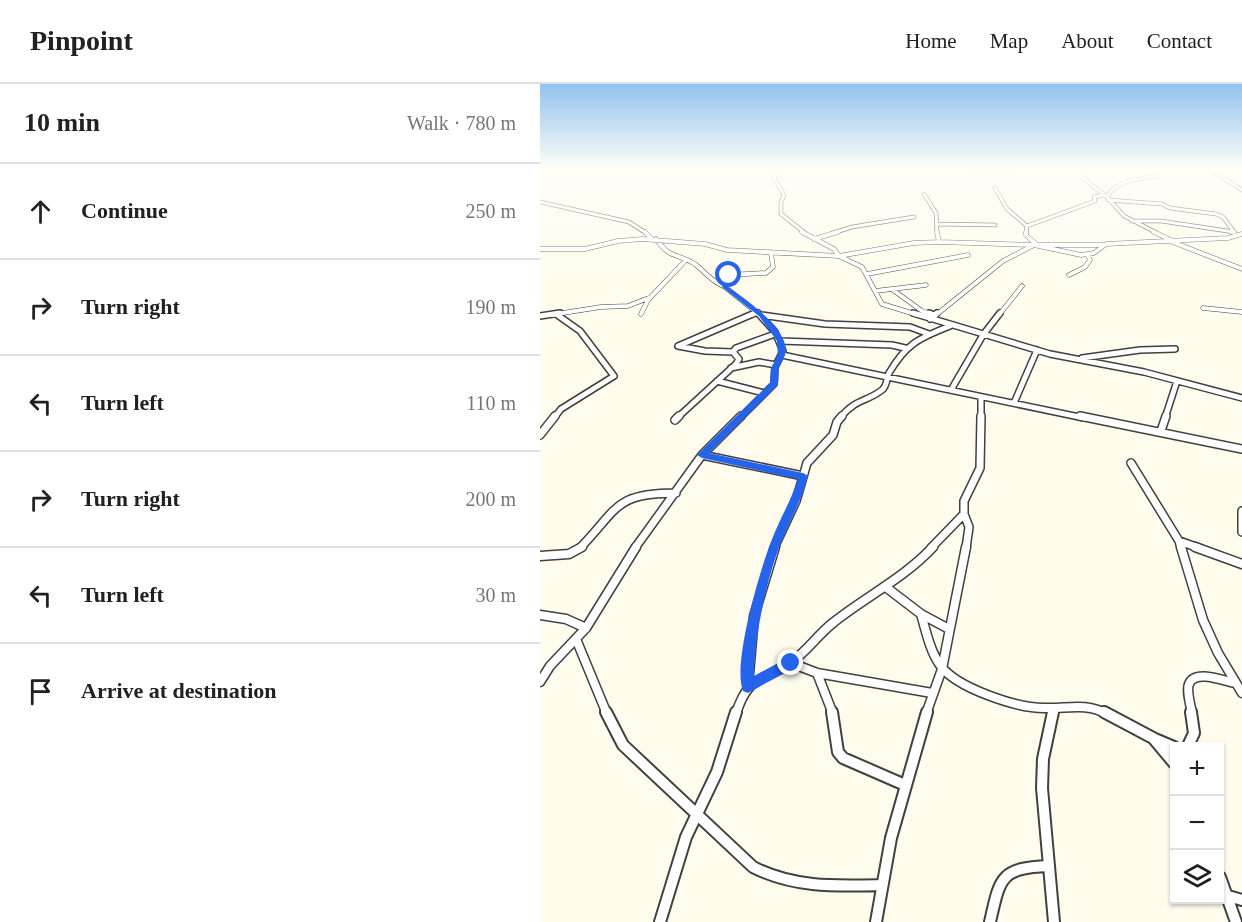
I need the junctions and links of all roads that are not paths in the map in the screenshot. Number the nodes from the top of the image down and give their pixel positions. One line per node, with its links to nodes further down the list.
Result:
1 (563, 207): 15 (street)
2 (781, 207): 16 (street)
3 (932, 207): 10 (street)
4 (1006, 207): 12 (street)
5 (1078, 207): 12 (street)
6 (1117, 207): 9 (street)
7 (1168, 207): 13 (street)
8 (914, 217): 16 (street)
9 (1131, 221): 13 (street); 17 (street)
10 (937, 224): 11 (street); 18 (street)
11 (995, 225)
12 (1027, 226): 19 (street)
13 (1234, 232): 14 (street)
14 (1240, 234): 17 (street)
15 (654, 239): 21 (street); 22 (street); 26 (street)
16 (814, 239): 25 (street)
17 (1172, 241): 20 (street); 27 (street)
18 (939, 242): 19 (street); 25 (street)
19 (1036, 245): 20 (street); 24 (street); 42 (street)
20 (1103, 245): 24 (street)
21 (540, 249)
22 (771, 253): 25 (street); 32 (street)
23 (968, 255): 28 (street)
24 (1088, 255): 29 (street)
25 (839, 256): 28 (street)
26 (686, 260): 32 (street); 35 (street)
27 (1242, 269)
28 (867, 273): 34 (street)
29 (1069, 275)
30 (926, 285): 33 (street)
31 (1022, 286): 46 (street)
32 (725, 287): 38 (street)
33 (893, 290): 34 (street); 42 (street)
34 (875, 291): 42 (street)
35 (651, 297): 39 (street); 40 (street)
36 (1203, 309): 37 (street)
37 (1242, 312)
38 (760, 313): 44 (street); 45 (street); 51 (street)
39 (556, 314): 41 (street); 66 (street)
40 (640, 314)
41 (540, 316)
42 (932, 317): 43 (street)
43 (951, 326): 45 (street); 46 (street)
44 (775, 334): 47 (street); 51 (street)
45 (929, 334): 48 (street)
46 (983, 335): 50 (street); 59 (street)
47 (781, 341): 48 (street); 52 (street)
48 (904, 348): 56 (street)
49 (1175, 349): 53 (street)
50 (1037, 350): 53 (street); 63 (street)
51 (733, 352): 55 (street)
52 (782, 355): 54 (street); 56 (street)
53 (1071, 359): 58 (street)
54 (776, 365): 55 (street); 60 (street)
55 (731, 368): 57 (street)
56 (887, 376): 59 (street); 70 (street)
57 (717, 381): 60 (street); 64 (street)
58 (1177, 381): 62 (street); 65 (street)
59 (951, 390): 61 (street)
60 (764, 393): 68 (street)
61 (981, 398): 63 (street); 73 (street)
62 (1242, 398)
63 (1014, 403): 65 (street)
64 (675, 420)
65 (1161, 431): 67 (street)
66 (540, 435)
67 (1242, 449)
68 (702, 455): 70 (street); 71 (street)
69 (1131, 463): 75 (street)
70 (803, 476): 89 (street)
71 (676, 493): 76 (street); 81 (street)
72 (1242, 511): 74 (street)
73 (964, 514): 78 (street); 82 (street)
74 (1242, 531)
75 (1179, 541): 77 (street); 88 (street)
76 (540, 556)
77 (1242, 564)
78 (887, 588): 80 (street); 84 (street)
79 (540, 615): 81 (street)
80 (921, 615): 82 (street); 85 (street)
81 (586, 628): 83 (street)
82 (949, 629): 85 (street)
83 (576, 639): 87 (street); 98 (street)
84 (791, 663): 86 (street); 89 (street)
85 (942, 669): 90 (street); 92 (street)
86 (817, 673): 90 (street); 97 (street)
87 (540, 682)
88 (1235, 683): 91 (street); 94 (street)
89 (748, 686): 98 (street)
90 (932, 693): 97 (street)
91 (1242, 693)
92 (1054, 709): 93 (street); 99 (street)
93 (1153, 738): 95 (street); 96 (street)
94 (1190, 742)
95 (1170, 745)
96 (1170, 758)
97 (905, 785): 100 (street)
98 (698, 814): 100 (street); 104 (street)
99 (1048, 866): 106 (street); 107 (street)
100 (881, 885): 105 (street)
101 (1224, 888): 102 (street)
102 (1227, 896): 103 (street); 108 (street)
103 (1242, 900)
104 (660, 922)
105 (876, 922)
106 (990, 922)
107 (1054, 922)
108 (1236, 922)

